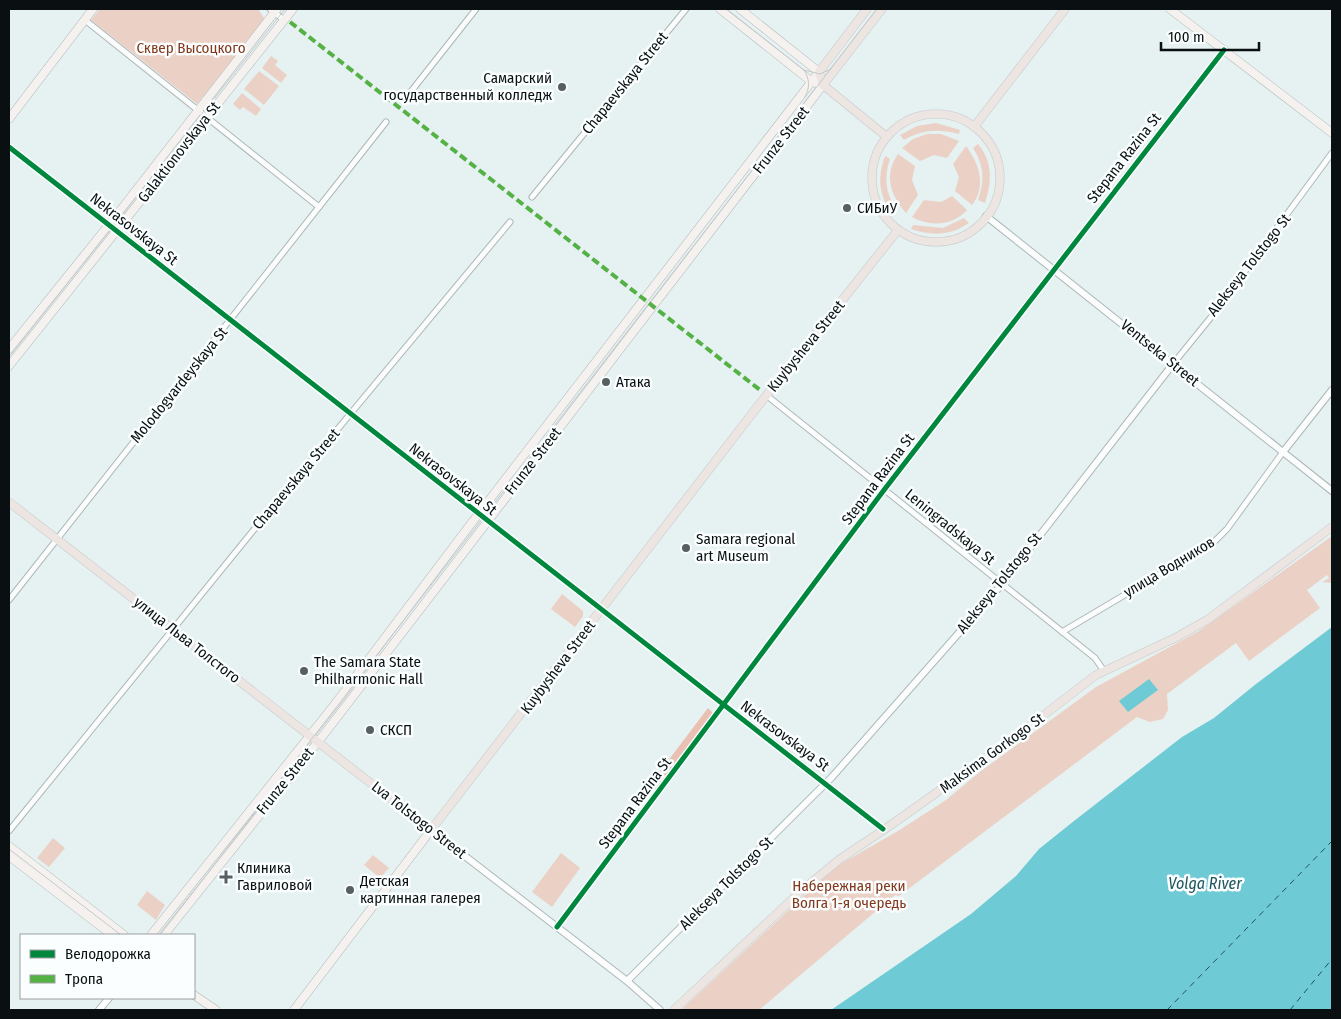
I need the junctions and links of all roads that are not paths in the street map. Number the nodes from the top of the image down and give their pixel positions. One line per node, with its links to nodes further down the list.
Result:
1 (93, 9): 12 (main road)
2 (293, 9): 13 (main road, Galaktionovskaya St)
3 (476, 9): 18 (street)
4 (686, 9): 28 (street, Chapaevskaya Street)
5 (720, 9): 16 (main road)
6 (740, 9): 15 (main road)
7 (867, 9): 15 (main road, Frunze Street)
8 (882, 9): 17 (main road, Frunze Street)
9 (1065, 9): 23 (main road)
10 (1170, 9): 14 (main road)
11 (274, 10): 13 (street); 19 (main road, Galaktionovskaya St)
12 (85, 20): 19 (street); 21 (main road)
13 (284, 20): 20 (main road, Galaktionovskaya St)
14 (1224, 50): 24 (main road); 35 (street, Stepana Razina St)
15 (819, 72): 16 (main road, Frunze Street); 17 (main road)
16 (812, 82): 17 (main road); 47 (main road, Frunze Street)
17 (823, 85): 25 (main road); 48 (main road, Frunze Street)
18 (409, 94)
19 (197, 111): 20 (street); 32 (main road, Galaktionovskaya St)
20 (206, 118): 29 (street); 34 (main road, Galaktionovskaya St)
21 (9, 119)
22 (386, 122): 29 (street, Molodogvardeyskaya St)
23 (974, 127): 25 (main road); 30 (main road)
24 (1332, 133)
25 (887, 137): 33 (main road)
26 (9, 147): 32 (street, Nekrasovskaya St)
27 (1332, 154): 38 (street, Alekseya Tolstogo St)
28 (532, 197)
29 (319, 207): 36 (street, Molodogvardeyskaya St)
30 (986, 216): 33 (main road); 35 (street, Ventseka Street)
31 (510, 222): 42 (street, Chapaevskaya Street)
32 (109, 225): 34 (street, Nekrasovskaya St); 37 (main road, Galaktionovskaya St)
33 (898, 230): 41 (main road, Kuybysheva Street)
34 (116, 231): 36 (street, Nekrasovskaya St); 39 (main road, Galaktionovskaya St)
35 (1054, 269): 38 (street, Ventseka Street); 44 (street, Stepana Razina St)
36 (230, 320): 42 (street, Nekrasovskaya St); 50 (street, Molodogvardeyskaya St)
37 (9, 349)
38 (1173, 364): 43 (street, Ventseka Street); 51 (street, Alekseya Tolstogo St)
39 (9, 366)
40 (1332, 390): 43 (street, улица Водников)
41 (766, 395): 44 (street, Leningradskaya St); 53 (main road, Kuybysheva Street)
42 (350, 414): 47 (street, Nekrasovskaya St); 54 (street, Chapaevskaya Street)
43 (1283, 452): 45 (street, Ventseka Street); 55 (street, улица Водников)
44 (884, 490): 51 (street, Leningradskaya St); 57 (street, Stepana Razina St)
45 (1332, 491)
46 (9, 502): 50 (main road, улица Льва Толстого)
47 (478, 514): 48 (street, Nekrasovskaya St); 58 (main road, Frunze Street)
48 (487, 521): 53 (street, Nekrasovskaya St); 59 (main road, Frunze Street)
49 (1332, 527): 56 (main road, Maksima Gorkogo St)
50 (59, 535): 52 (street, Molodogvardeyskaya St); 54 (main road, улица Льва Толстого)
51 (1002, 584): 55 (street, Leningradskaya St); 60 (street, Alekseya Tolstogo St)
52 (9, 600)
53 (600, 610): 57 (street, Nekrasovskaya St); 62 (main road, Kuybysheva Street)
54 (172, 630): 58 (main road, улица Льва Толстого); 63 (street, Chapaevskaya Street)
55 (1062, 632): 56 (street, Leningradskaya St)
56 (1104, 670): 61 (main road, Maksima Gorkogo St)
57 (724, 705): 60 (street, Nekrasovskaya St); 66 (street, Stepana Razina St)
58 (310, 736): 59 (main road, улица Льва Толстого); 69 (main road, Frunze Street)
59 (318, 742): 62 (main road, Lva Tolstogo Street); 70 (main road, Frunze Street)
60 (826, 783): 61 (street, Nekrasovskaya St); 71 (street, Alekseya Tolstogo St)
61 (883, 829): 78 (main road, Maksima Gorkogo St)
62 (431, 830): 66 (street, Lva Tolstogo Street); 76 (main road, Kuybysheva Street)
63 (9, 831)
64 (9, 846): 68 (main road)
65 (9, 856): 67 (main road)
66 (557, 927): 71 (street, Lva Tolstogo Street)
67 (111, 934)
68 (123, 934)
69 (152, 934)
70 (165, 934)
71 (627, 982): 77 (street, Lva Tolstogo Street)
72 (195, 995): 74 (main road)
73 (108, 999): 75 (street)
74 (214, 1009)
75 (99, 1010)
76 (294, 1010)
77 (660, 1010)
78 (674, 1010)

